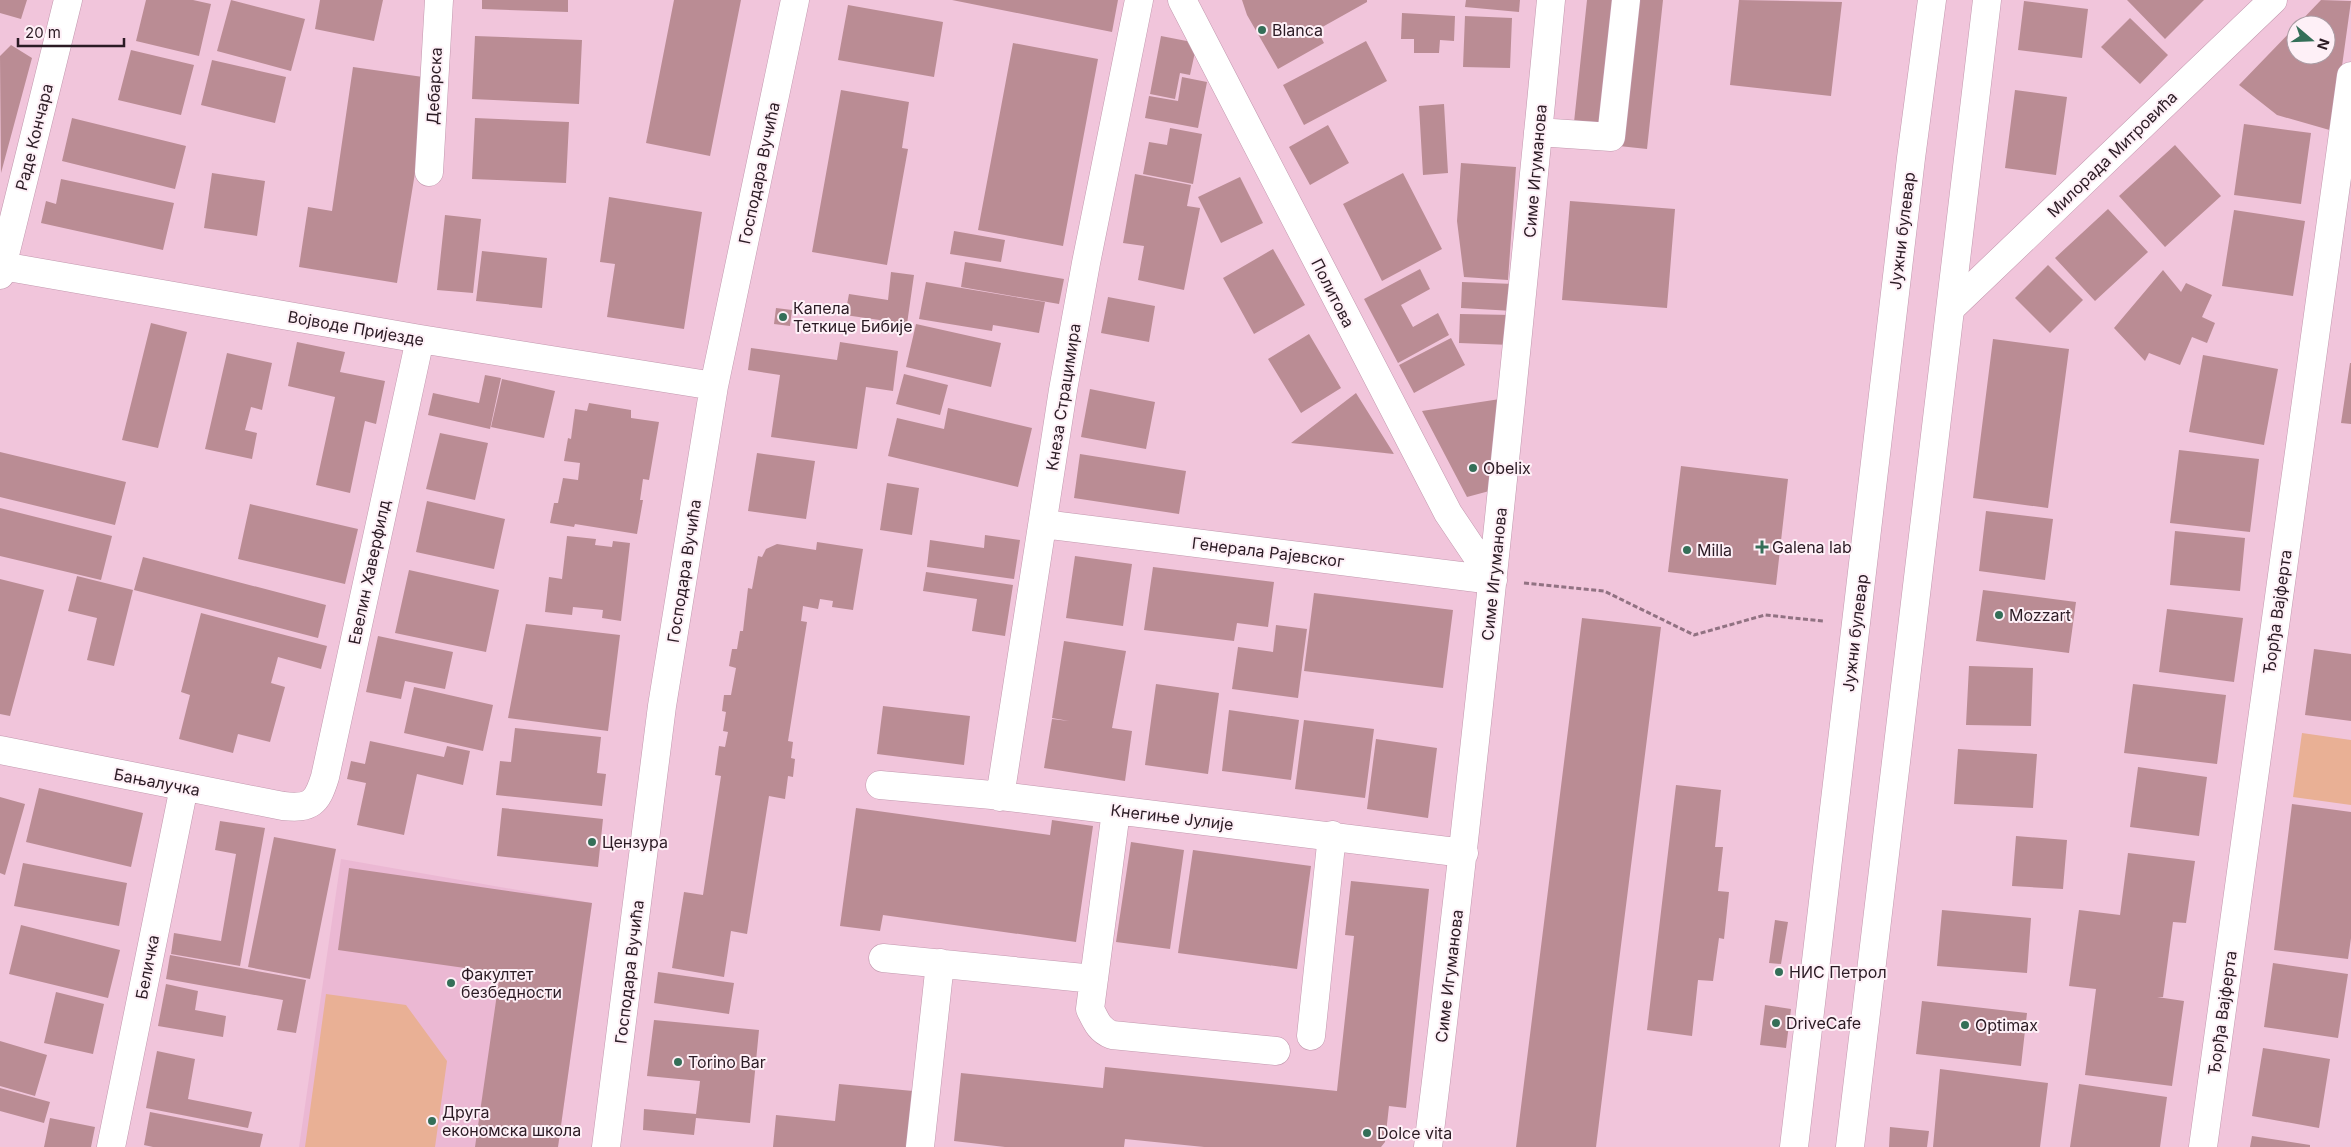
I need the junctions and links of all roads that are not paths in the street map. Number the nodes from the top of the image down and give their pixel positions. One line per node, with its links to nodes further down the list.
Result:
1 (68, 0): 14 (street, Раде Кончара)
2 (439, 0): 13 (street, Дебарска)
3 (795, 0): 17 (street, Господара Вучића)
4 (1139, 0): 18 (street, Кнеза Страцимира)
5 (1182, 0): 19 (street, Политова)
6 (1551, 0): 12 (street, Симе Игуманова)
7 (1626, 0): 12 (street)
8 (1932, 0): 37 (street, Јужни булевар)
9 (1988, 0): 15 (street)
10 (2273, 0): 15 (street, Милорада Митровића)
11 (2351, 76): 39 (street, Ђорђа Вајферта)
12 (1538, 132): 19 (street, Симе Игуманова)
13 (429, 172)
14 (1, 268): 16 (street, Војводе Пријезде)
15 (1952, 308): 38 (street)
16 (420, 339): 17 (street, Војводе Пријезде); 24 (street, Евелин Хаверфилд)
17 (714, 386): 34 (street, Господара Вучића)
18 (1043, 524): 19 (street, Генерала Рајевског); 23 (street, Кнеза Страцимира)
19 (1493, 580): 27 (street, Симе Игуманова)
20 (0, 750): 22 (street, Бањалучка)
21 (880, 785): 23 (street, Кнегиње Јулије)
22 (184, 787): 24 (street, Бањалучка); 33 (street, Беличка)
23 (1000, 797): 25 (street, Кнегиње Јулије)
24 (313, 803)
25 (1116, 811): 26 (street, Кнегиње Јулије); 30 (street)
26 (1332, 836): 27 (street, Кнегиње Јулије); 31 (street)
27 (1464, 853): 36 (street, Симе Игуманова)
28 (883, 958): 29 (street)
29 (940, 963): 30 (street); 35 (street)
30 (1094, 979): 32 (street)
31 (1311, 1036)
32 (1276, 1051)
33 (111, 1147)
34 (606, 1147)
35 (920, 1147)
36 (1428, 1147)
37 (1794, 1147)
38 (1850, 1147)
39 (2203, 1147)

